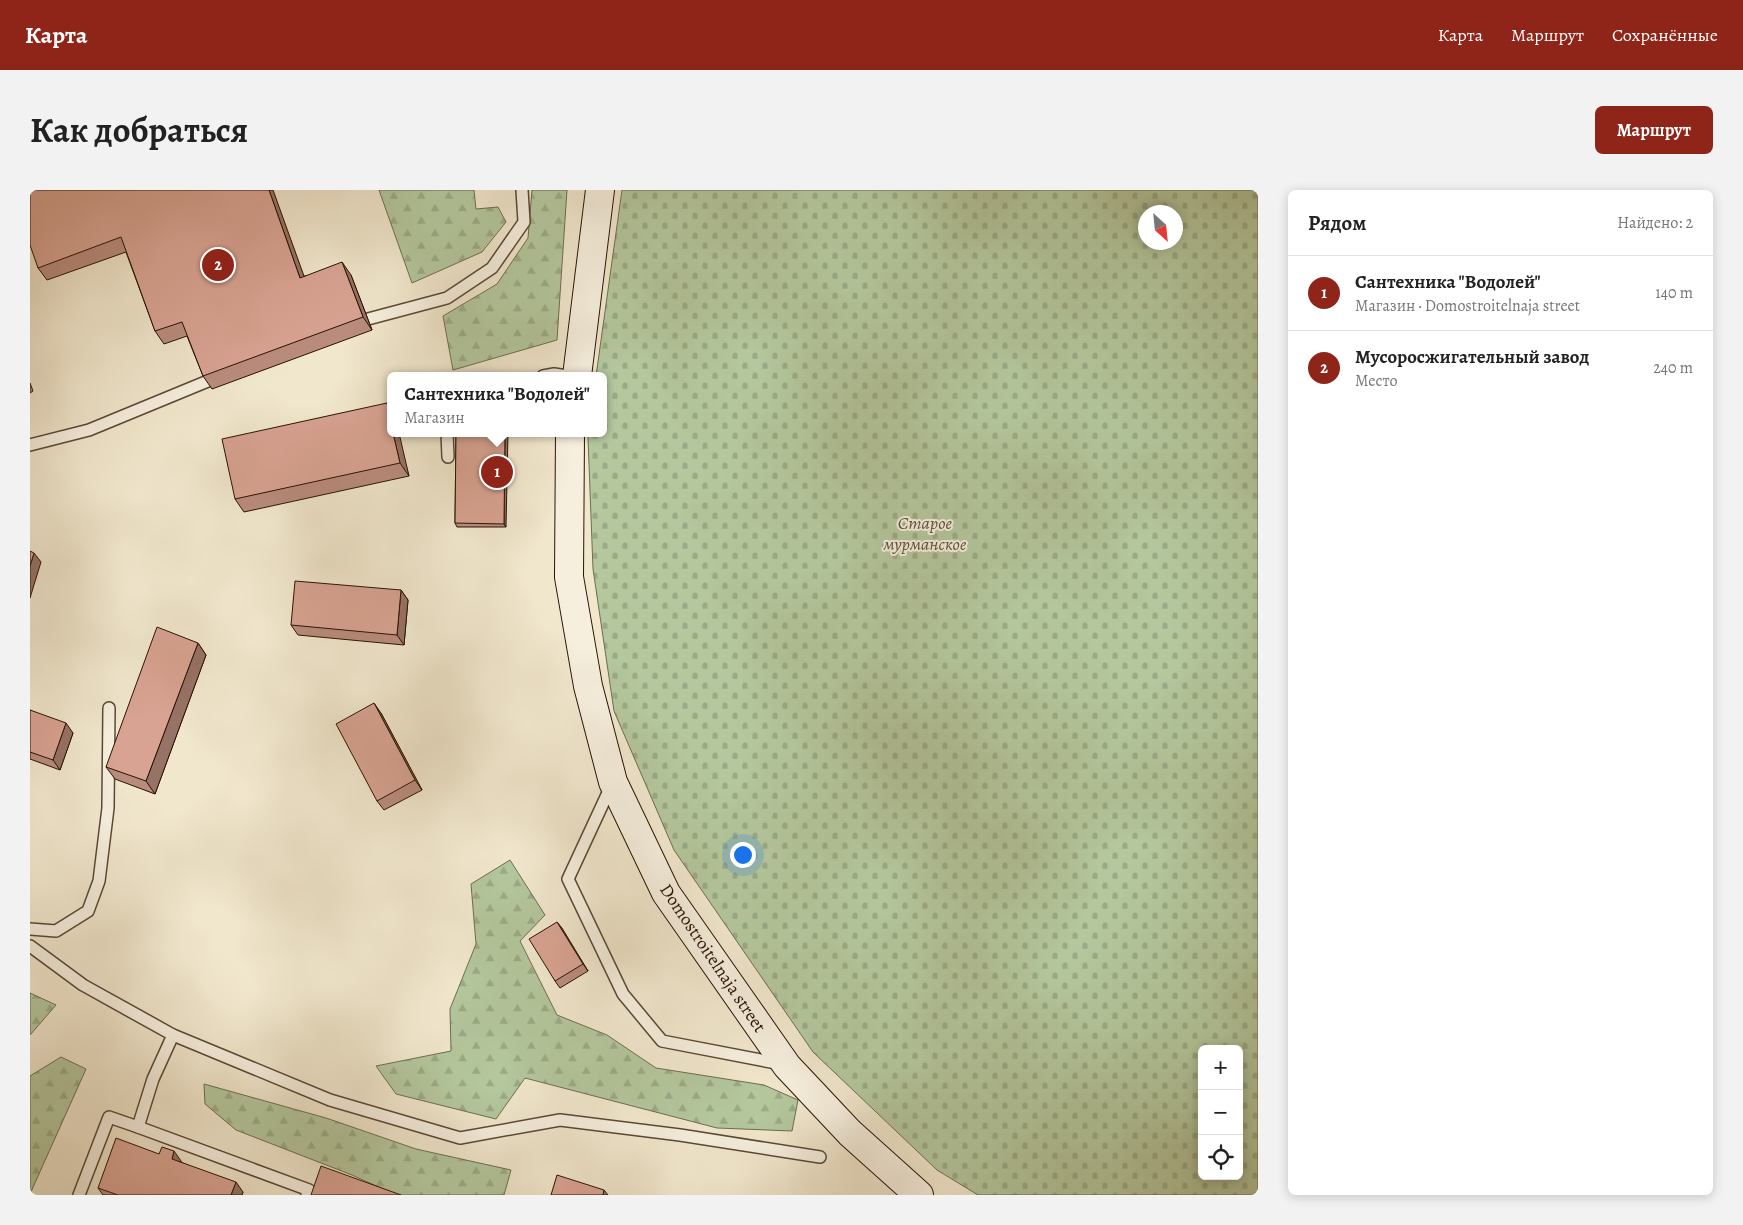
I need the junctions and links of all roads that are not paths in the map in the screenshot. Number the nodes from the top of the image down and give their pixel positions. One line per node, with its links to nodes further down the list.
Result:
1 (522, 190): 3 (lane)
2 (600, 190): 4 (street)
3 (368, 319)
4 (577, 372)
5 (208, 381): 8 (lane)
6 (447, 437): 9 (lane)
7 (570, 437): 11 (street, Domostroitelnaja street)
8 (30, 445)
9 (448, 457)
10 (108, 708): 12 (lane)
11 (612, 782): 15 (street, Domostroitelnaja street); 15 (lane)
12 (30, 928)
13 (30, 946): 14 (lane)
14 (173, 1035): 16 (lane); 17 (lane)
15 (787, 1066): 20 (street, Domostroitelnaja street)
16 (138, 1127): 18 (lane); 19 (lane)
17 (820, 1157)
18 (79, 1195)
19 (307, 1195)
20 (919, 1195)

